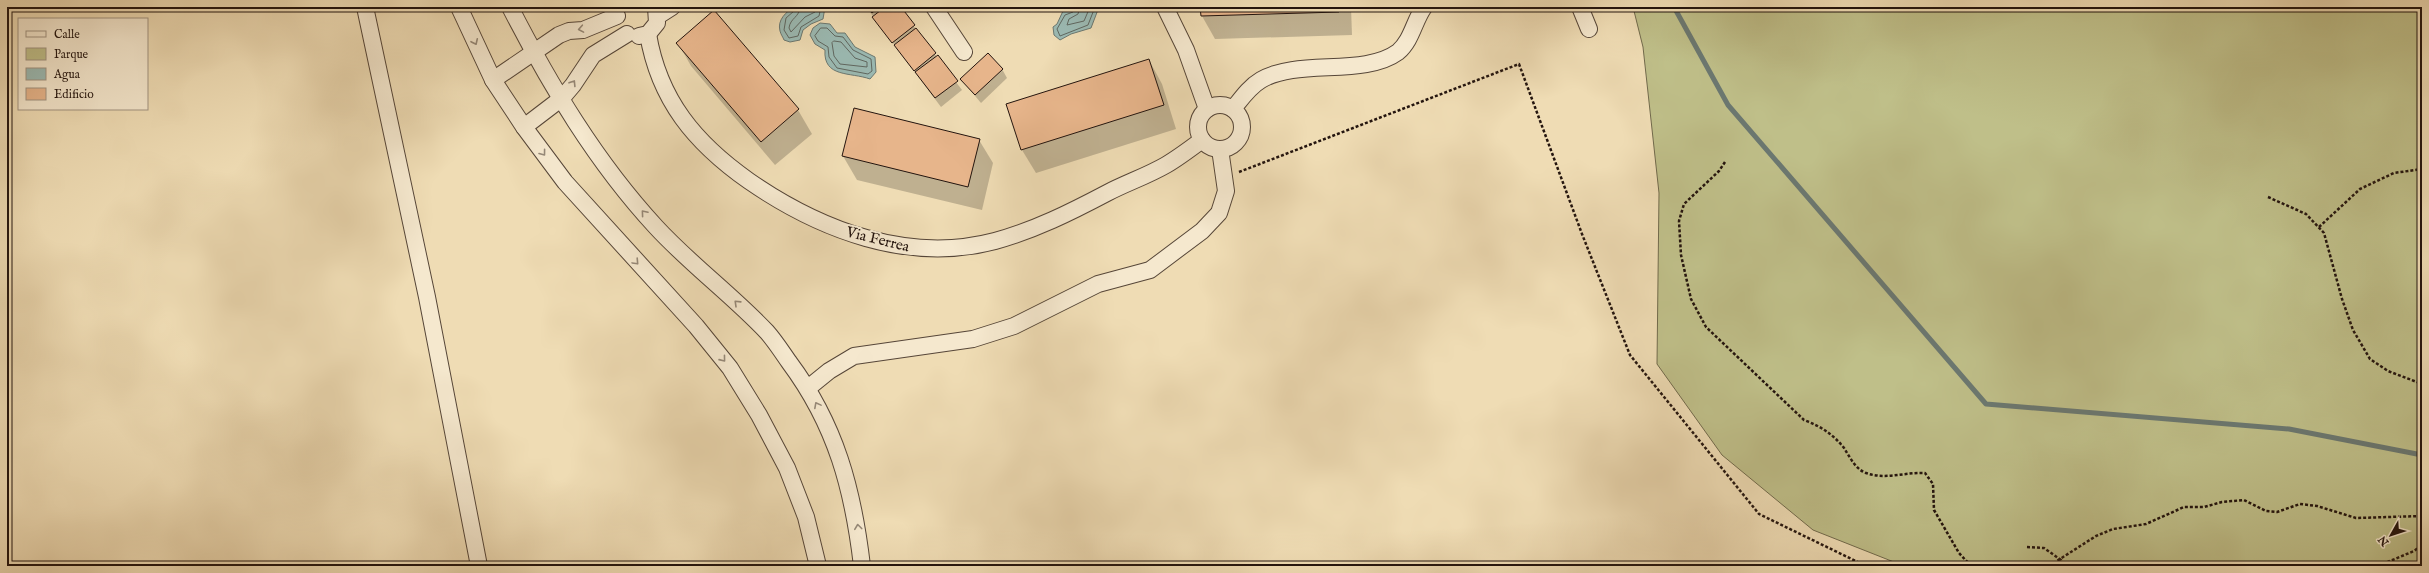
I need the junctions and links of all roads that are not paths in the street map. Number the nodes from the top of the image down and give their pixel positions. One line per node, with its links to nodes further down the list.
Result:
1 (365, 7): 24 (street)
2 (459, 7): 16 (street, one-way to 16)
3 (510, 7): 15 (street)
4 (672, 7): 10 (street)
5 (934, 7): 14 (street)
6 (1165, 7): 18 (street)
7 (1424, 7): 19 (street)
8 (1580, 7): 11 (street)
9 (618, 11): 12 (street); 15 (street, one-way to 15)
10 (657, 12): 13 (street)
11 (1589, 29)
12 (627, 34): 13 (street); 17 (street, one-way to 12)
13 (648, 34): 21 (street, Via Ferrea)
14 (964, 52)
15 (534, 54): 16 (street); 17 (street)
16 (493, 80): 20 (street)
17 (562, 98): 20 (street); 23 (street, one-way to 17)
18 (1207, 109): 19 (street); 21 (street)
19 (1233, 109): 22 (street)
20 (524, 127): 25 (street, one-way to 25)
21 (1202, 140): 22 (street)
22 (1220, 149): 23 (street)
23 (808, 388): 26 (street, one-way to 23)
24 (479, 566)
25 (818, 566)
26 (862, 566)

